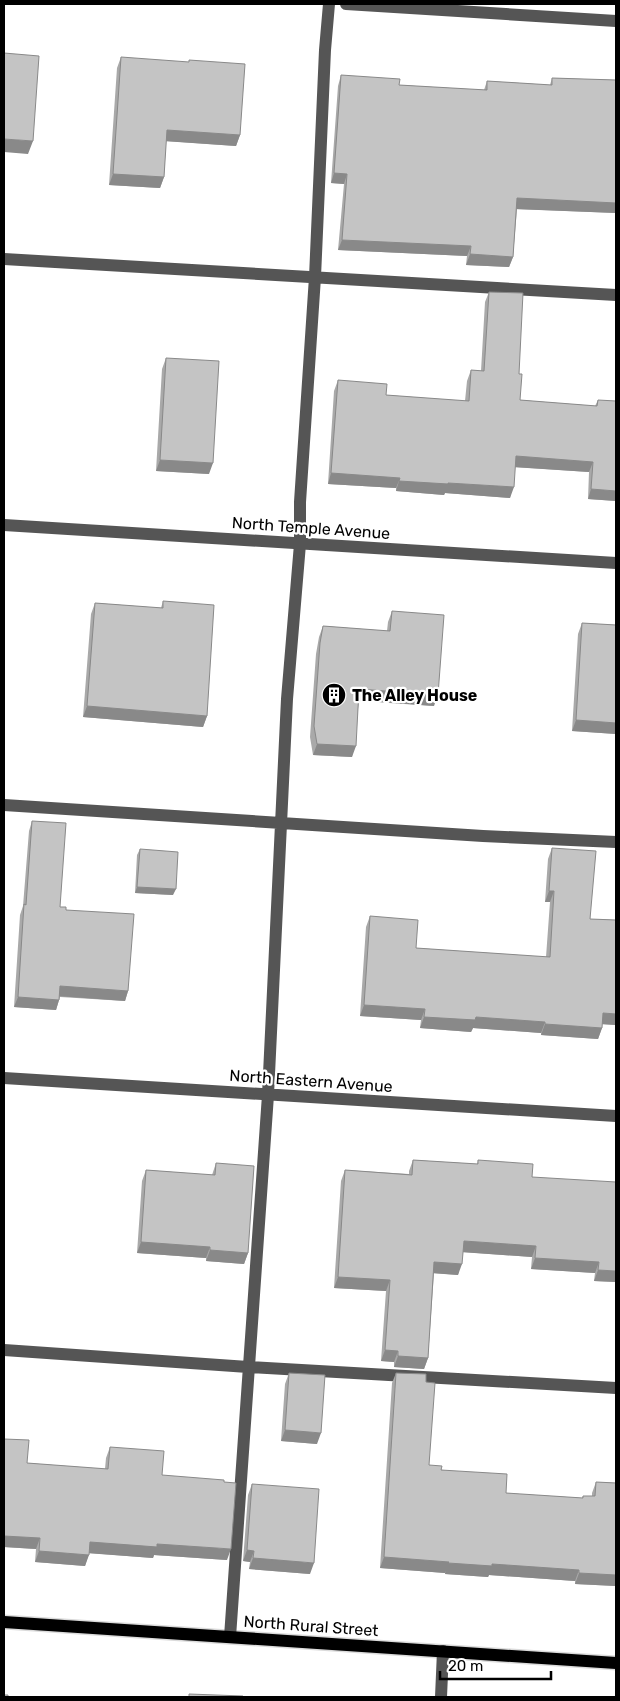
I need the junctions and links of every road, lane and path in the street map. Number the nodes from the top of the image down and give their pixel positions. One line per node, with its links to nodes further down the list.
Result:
1 (329, 4): 5 (street)
2 (346, 4): 3 (street)
3 (616, 21)
4 (4, 259): 5 (street)
5 (315, 278): 6 (street); 8 (street)
6 (616, 295)
7 (4, 525): 8 (street, North Temple Avenue)
8 (300, 544): 9 (street, North Temple Avenue); 11 (street)
9 (616, 563)
10 (4, 805): 11 (street)
11 (281, 823): 12 (street); 14 (street)
12 (616, 842)
13 (4, 1078): 14 (street, North Eastern Avenue)
14 (268, 1095): 15 (street, North Eastern Avenue); 17 (street)
15 (616, 1116)
16 (4, 1350): 17 (street)
17 (248, 1368): 18 (street); 20 (street)
18 (616, 1388)
19 (4, 1622): 20 (main road, North Rural Street)
20 (230, 1637): 21 (main road, North Rural Street)
21 (444, 1651): 22 (main road, North Rural Street); 23 (street)
22 (616, 1663)
23 (441, 1697)

